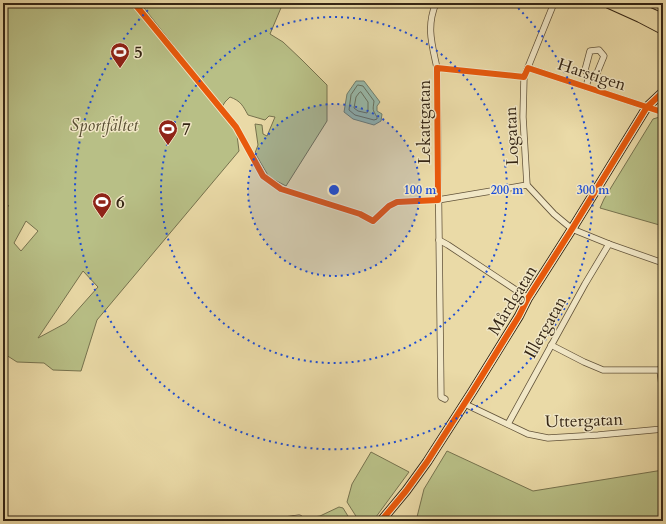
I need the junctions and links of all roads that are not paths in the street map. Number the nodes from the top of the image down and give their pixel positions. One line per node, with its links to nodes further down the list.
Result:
1 (436, 3): 13 (street, Lekattgatan)
2 (554, 3): 7 (street, Logatan)
3 (609, 3): 6 (highway)
4 (627, 3): 5 (highway)
5 (663, 20)
6 (663, 29)
7 (528, 68): 9 (street, Harstigen); 12 (street, Logatan)
8 (590, 76): 8 (street); 9 (street)
9 (586, 86): 11 (street, Harstigen)
10 (663, 92): 11 (street, Mårdgatan)
11 (647, 107): 14 (street, Mårdgatan)
12 (527, 185): 13 (street); 14 (street, Logatan)
13 (438, 200): 15 (street, Lekattgatan)
14 (572, 229): 16 (street, Logatan); 18 (street, Mårdgatan)
15 (439, 240): 18 (street); 23 (street, Lekattgatan)
16 (609, 244): 17 (street, Logatan); 19 (street, Illergatan)
17 (663, 262)
18 (528, 298): 24 (street, Mårdgatan)
19 (551, 345): 21 (street); 25 (street, Illergatan)
20 (663, 363): 21 (street)
21 (660, 370): 22 (street)
22 (663, 395)
23 (445, 399)
24 (465, 404): 25 (street, Uttergatan); 29 (street, Mårdgatan)
25 (508, 424): 26 (street, Uttergatan)
26 (663, 429)
27 (299, 518): 28 (street)
28 (277, 521)
29 (381, 521)

